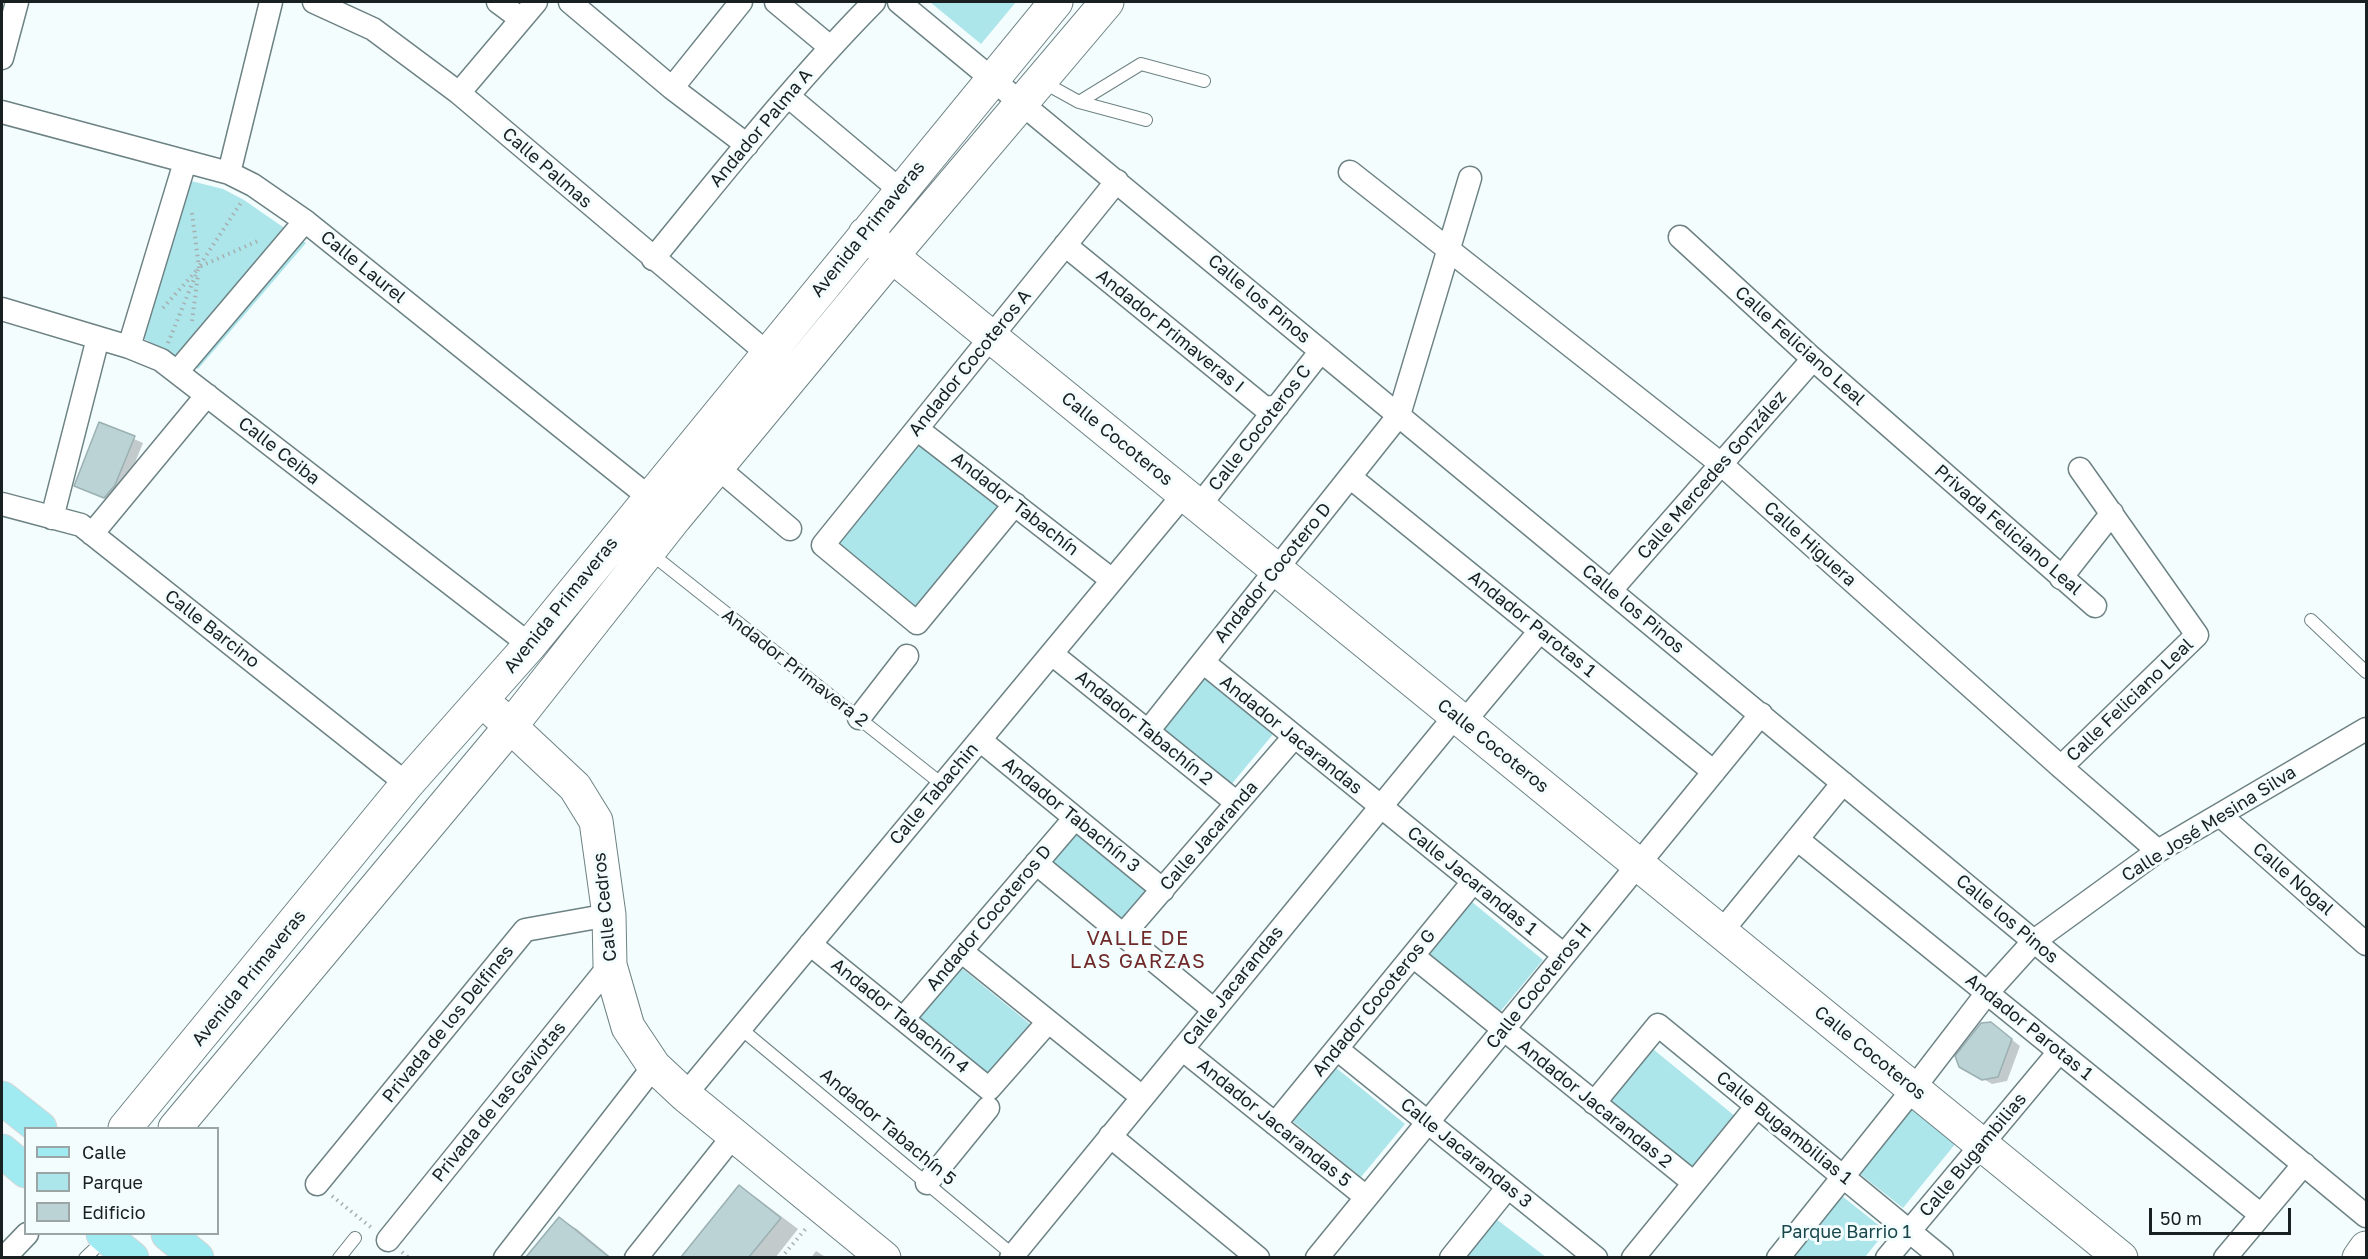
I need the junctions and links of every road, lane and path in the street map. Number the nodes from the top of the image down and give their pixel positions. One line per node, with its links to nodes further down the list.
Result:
1 (17, 2): 15 (street)
2 (271, 2): 28 (street)
3 (314, 2): 20 (street, Calle Palmas)
4 (498, 2): 13 (street)
5 (536, 2): 13 (street)
6 (570, 2): 18 (street)
7 (741, 2): 18 (street)
8 (776, 2): 14 (street)
9 (874, 2): 14 (street, Andador Palma A)
10 (899, 2): 16 (street, Calle los Pinos)
11 (1056, 2): 16 (street, Avenida Primaveras)
12 (1107, 2): 19 (street, Avenida Primaveras)
13 (521, 19): 20 (street)
14 (830, 47): 21 (street, Andador Palma A)
15 (2, 58)
16 (992, 78): 19 (street, Calle los Pinos); 32 (street, Avenida Primaveras)
17 (1204, 81): 22 (lane)
18 (672, 87): 25 (street)
19 (1031, 91): 22 (lane); 30 (street, Calle los Pinos); 39 (street, Avenida Primaveras)
20 (459, 93): 40 (street, Calle Palmas)
21 (788, 96): 25 (street, Andador Palma A); 32 (street)
22 (1079, 102): 24 (lane)
23 (2, 112): 26 (street, Calle Laurel)
24 (1146, 120)
25 (747, 145): 40 (street, Andador Palma A)
26 (185, 162): 28 (street, Calle Laurel); 45 (street)
27 (1350, 172): 38 (street, Calle Higuera)
28 (229, 173): 31 (street, Calle Laurel)
29 (1470, 178): 38 (street)
30 (1117, 181): 37 (street, Andador Cocoteros A); 46 (street, Calle los Pinos)
31 (253, 185): 33 (street, Calle Laurel); 41 (path)
32 (901, 191): 34 (street, Avenida Primaveras)
33 (305, 221): 49 (street); 59 (street, Calle Laurel)
34 (865, 234): 39 (street, Calle Cocoteros); 47 (street, Avenida Primaveras)
35 (1680, 237): 48 (street, Calle Feliciano Leal)
36 (263, 239): 41 (path)
37 (1065, 245): 43 (street, Andador Cocoteros A); 51 (street, Andador Primaveras I)
38 (1449, 252): 52 (street); 55 (street, Calle Higuera)
39 (892, 255): 43 (street, Calle Cocoteros); 56 (street, Avenida Primaveras)
40 (653, 259): 47 (street, Calle Palmas)
41 (199, 267): 49 (path); 49 (path)
42 (2, 309): 44 (street, Calle Ceiba)
43 (991, 337): 53 (street, Andador Cocoteros A); 60 (street, Calle Cocoteros)
44 (98, 338): 45 (street, Calle Ceiba); 64 (street)
45 (129, 347): 49 (street, Calle Ceiba)
46 (1321, 351): 51 (street, Calle Cocoteros C); 52 (street, Calle los Pinos)
47 (767, 353): 59 (street, Avenida Primaveras)
48 (1813, 359): 54 (street, Calle Feliciano Leal); 55 (street, Calle Mercedes González)
49 (175, 364): 50 (street, Calle Ceiba)
50 (207, 395): 67 (street); 76 (street, Calle Ceiba)
51 (1278, 405): 60 (street, Calle Cocoteros C)
52 (1399, 415): 58 (street, Andador Cocotero D); 72 (street, Calle los Pinos)
53 (917, 429): 62 (street, Andador Tabachín); 62 (street, Andador Cocoteros A)
54 (1921, 454): 70 (street, Privada Feliciano Leal)
55 (1721, 464): 72 (street, Calle Mercedes González); 90 (street, Calle Higuera)
56 (718, 468): 65 (street, Avenida Primaveras); 66 (street)
57 (2080, 469): 63 (street, Calle Feliciano Leal)
58 (1350, 477): 69 (street, Andador Cocotero D); 75 (street, Andador Parotas 1)
59 (649, 497): 65 (street, Calle Laurel); 76 (street, Avenida Primaveras)
60 (1192, 500): 69 (street, Calle Cocoteros); 71 (street, Calle Tabachin)
61 (2, 504): 64 (street, Calle Barcino)
62 (1015, 504): 71 (street, Andador Tabachín)
63 (2112, 513): 70 (street); 90 (street, Calle Feliciano Leal)
64 (52, 518): 67 (street, Calle Barcino)
65 (675, 518): 68 (street, Avenida Primaveras)
66 (790, 529)
67 (92, 534): 93 (street, Calle Barcino)
68 (648, 552): 83 (lane, Andador Primavera 2); 85 (street, Avenida Primaveras)
69 (1277, 569): 79 (street, Andador Cocotero D); 84 (street, Calle Cocoteros)
70 (2061, 578): 73 (street, Privada Feliciano Leal)
71 (1113, 580): 77 (street, Calle Tabachin)
72 (1611, 590): 82 (street, Calle los Pinos)
73 (2095, 606)
74 (2312, 620): 80 (lane)
75 (1540, 631): 84 (street, Calle Jacarandas); 91 (street, Andador Parotas 1)
76 (530, 645): 81 (street, Avenida Primaveras)
77 (1052, 654): 87 (street, Andador Tabachín 2); 89 (street, Calle Tabachin)
78 (907, 656): 83 (street)
79 (1203, 662): 87 (street, Andador Cocotero D); 88 (street, Andador Jacarandas)
80 (2367, 672)
81 (482, 700): 85 (street, Calle Cedros); 93 (street, Avenida Primaveras)
82 (1761, 714): 91 (street, Calle Cocoteros H); 92 (street, Calle los Pinos)
83 (859, 718): 94 (lane, Andador Primavera 2)
84 (1460, 718): 96 (street, Calle Jacarandas); 102 (street, Calle Cocoteros)
85 (510, 727): 105 (street, Calle Cedros); 136 (street, Avenida Primaveras)
86 (2367, 729): 97 (street, Calle José Mesina Silva)
87 (1148, 731): 95 (street, Andador Tabachín 2)
88 (1294, 737): 95 (street, Calle Jacaranda); 96 (street, Andador Jacarandas)
89 (980, 740): 94 (street, Calle Tabachin); 98 (street, Andador Tabachín 3)
90 (2061, 767): 100 (street, Calle Higuera)
91 (1714, 772): 102 (street, Calle Cocoteros H)
92 (1843, 783): 99 (street); 108 (street, Calle los Pinos)
93 (407, 784): 135 (street, Avenida Primaveras)
94 (943, 785): 109 (street, Calle Tabachin)
95 (1237, 803): 104 (street, Calle Jacaranda)
96 (1380, 807): 103 (street, Calle Jacarandas 1); 116 (street, Calle Jacarandas)
97 (2220, 815): 100 (street, Calle José Mesina Silva); 110 (street, Calle Nogal)
98 (1075, 818): 101 (street, Andador Cocoteros D); 104 (street, Andador Tabachín 3)
99 (1797, 839): 106 (street); 115 (street, Andador Parotas 1)
100 (2158, 851): 108 (street, Calle José Mesina Silva)
101 (1036, 863): 107 (street); 111 (street, Andador Cocoteros D)
102 (1639, 864): 106 (street, Calle Cocoteros); 112 (street, Calle Cocoteros H)
103 (1473, 882): 112 (street, Calle Jacarandas 1); 113 (street, Andador Cocoteros G)
104 (1162, 890): 107 (street, Calle Jacaranda)
105 (609, 915): 114 (street, Calle Cedros); 146 (street, Privada de los Delfines)
106 (1722, 932): 125 (street, Calle Cocoteros)
107 (1123, 935): 116 (street)
108 (2034, 941): 115 (street, Calle José Mesina Silva); 141 (street, Calle los Pinos)
109 (810, 944): 117 (street, Andador Tabachín 4); 119 (street, Calle Tabachin)
110 (2367, 944)
111 (961, 951): 117 (street, Andador Cocoteros D); 118 (street)
112 (1564, 955): 120 (street, Calle Cocoteros H)
113 (1413, 956): 120 (street, Andador Jacarandas 2); 122 (street, Andador Cocoteros G)
114 (610, 964): 124 (street, Calle Cedros); 156 (street, Privada de las Gaviotas)
115 (1987, 993): 123 (street, Andador Parotas 1); 125 (street, Calle José Mesina Silva)
116 (1214, 1010): 121 (street, Calle Jacarandas)
117 (903, 1019): 129 (street, Andador Tabachín 4)
118 (1048, 1022): 127 (street); 129 (street)
119 (740, 1028): 126 (street, Calle Tabachin); 144 (lane, Andador Tabachín 5)
120 (1503, 1029): 130 (street, Andador Jacarandas 2); 132 (street, Calle Cocoteros H)
121 (1182, 1049): 127 (street, Calle Jacarandas); 133 (street, Andador Jacarandas 5)
122 (1337, 1049): 132 (street, Calle Jacarandas 3); 133 (street, Andador Cocoteros G)
123 (2059, 1052): 139 (street, Calle Bugambilias); 150 (street, Andador Parotas 1)
124 (654, 1066): 126 (street, Calle Cedros); 165 (street)
125 (1914, 1088): 139 (street, Calle Cocoteros); 143 (street, Calle José Mesina Silva)
126 (685, 1095): 137 (street, Calle Cedros)
127 (1142, 1097): 138 (street, Calle Jacarandas)
128 (2, 1098): 134 (main road)
129 (988, 1098): 144 (street)
130 (1594, 1103): 131 (street, Calle Bugambilias 1); 145 (street, Andador Jacarandas 2)
131 (1757, 1106): 143 (street, Calle Bugambilias 1); 145 (street)
132 (1428, 1122): 147 (street, Calle Jacarandas 3); 148 (street, Calle Cocoteros H)
133 (1275, 1124): 148 (street, Andador Jacarandas 5)
134 (39, 1127)
135 (125, 1127)
136 (176, 1127)
137 (734, 1136): 149 (street, Calle Cedros); 166 (street)
138 (1110, 1136): 159 (street, Calle Jacarandas); 169 (street)
139 (1981, 1145): 152 (street, Calle Bugambilias); 177 (street, Calle Cocoteros)
140 (2, 1151): 142 (main road)
141 (2304, 1164): 150 (street); 151 (street, Calle los Pinos)
142 (24, 1169)
143 (1843, 1176): 152 (street, Calle Bugambilias 1); 174 (street, Calle José Mesina Silva)
144 (927, 1183): 159 (lane, Andador Tabachín 5)
145 (1694, 1183): 173 (street)
146 (317, 1184): 156 (path)
147 (1508, 1187): 171 (street); 172 (street, Calle Jacarandas 3)
148 (1366, 1197): 170 (street, Calle Cocoteros H)
149 (822, 1207): 167 (path); 168 (street, Calle Cedros)
150 (2261, 1215): 178 (street)
151 (2367, 1216)
152 (1910, 1231): 175 (street, Calle Bugambilias); 176 (street)
153 (25, 1235): 160 (street)
154 (170, 1235): 162 (main road)
155 (355, 1238): 163 (lane)
156 (388, 1240): 164 (path)
157 (98, 1243): 161 (main road)
158 (2367, 1248): 179 (street)
159 (1012, 1256)
160 (4, 1257)
161 (132, 1257)
162 (197, 1257)
163 (339, 1257)
164 (409, 1257)
165 (505, 1257)
166 (636, 1257)
167 (782, 1257)
168 (884, 1257)
169 (1258, 1257)
170 (1317, 1257)
171 (1451, 1257)
172 (1596, 1257)
173 (1633, 1257)
174 (1778, 1257)
175 (1887, 1257)
176 (1942, 1257)
177 (2121, 1257)
178 (2225, 1257)
179 (2359, 1257)

